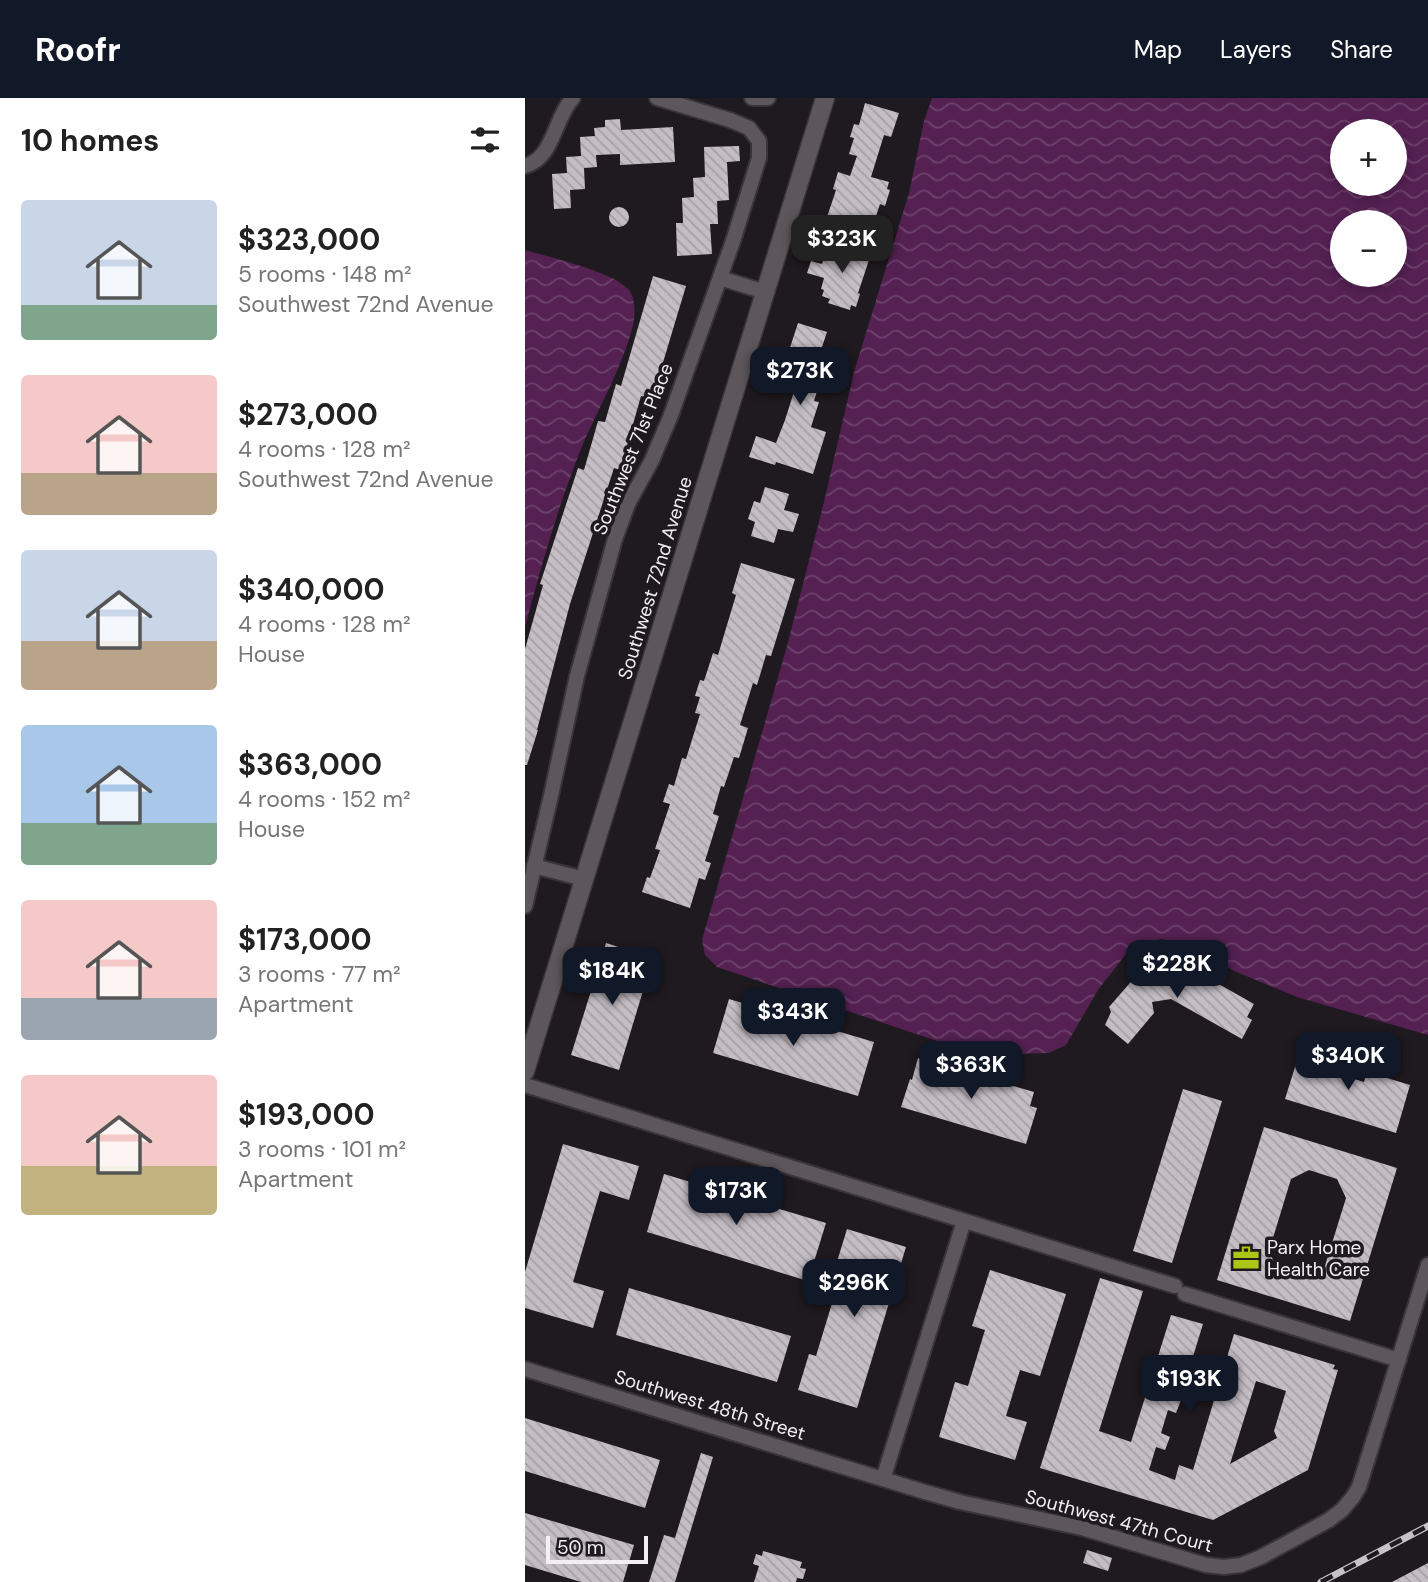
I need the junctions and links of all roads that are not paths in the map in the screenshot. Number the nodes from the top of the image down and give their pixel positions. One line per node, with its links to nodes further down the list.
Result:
1 (573, 98): 6 (street)
2 (657, 98): 7 (street, Southwest 71st Place)
3 (752, 98): 4 (street)
4 (768, 98)
5 (825, 98): 8 (street, Southwest 72nd Avenue)
6 (525, 166)
7 (720, 278): 8 (street); 9 (street, Southwest 71st Place)
8 (765, 292): 10 (street, Southwest 72nd Avenue)
9 (534, 866): 10 (street); 11 (street, Southwest 71st Place)
10 (584, 879): 12 (street, Southwest 72nd Avenue)
11 (525, 906)
12 (525, 1071)
13 (525, 1085): 14 (street)
14 (964, 1221): 17 (street); 19 (street)
15 (1428, 1265): 16 (street, Southwest 47th Court)
16 (1422, 1304): 17 (street, Southwest 47th Court)
17 (1399, 1360): 19 (street, Southwest 47th Court)
18 (525, 1369): 19 (street, Southwest 48th Street)
19 (883, 1479)

